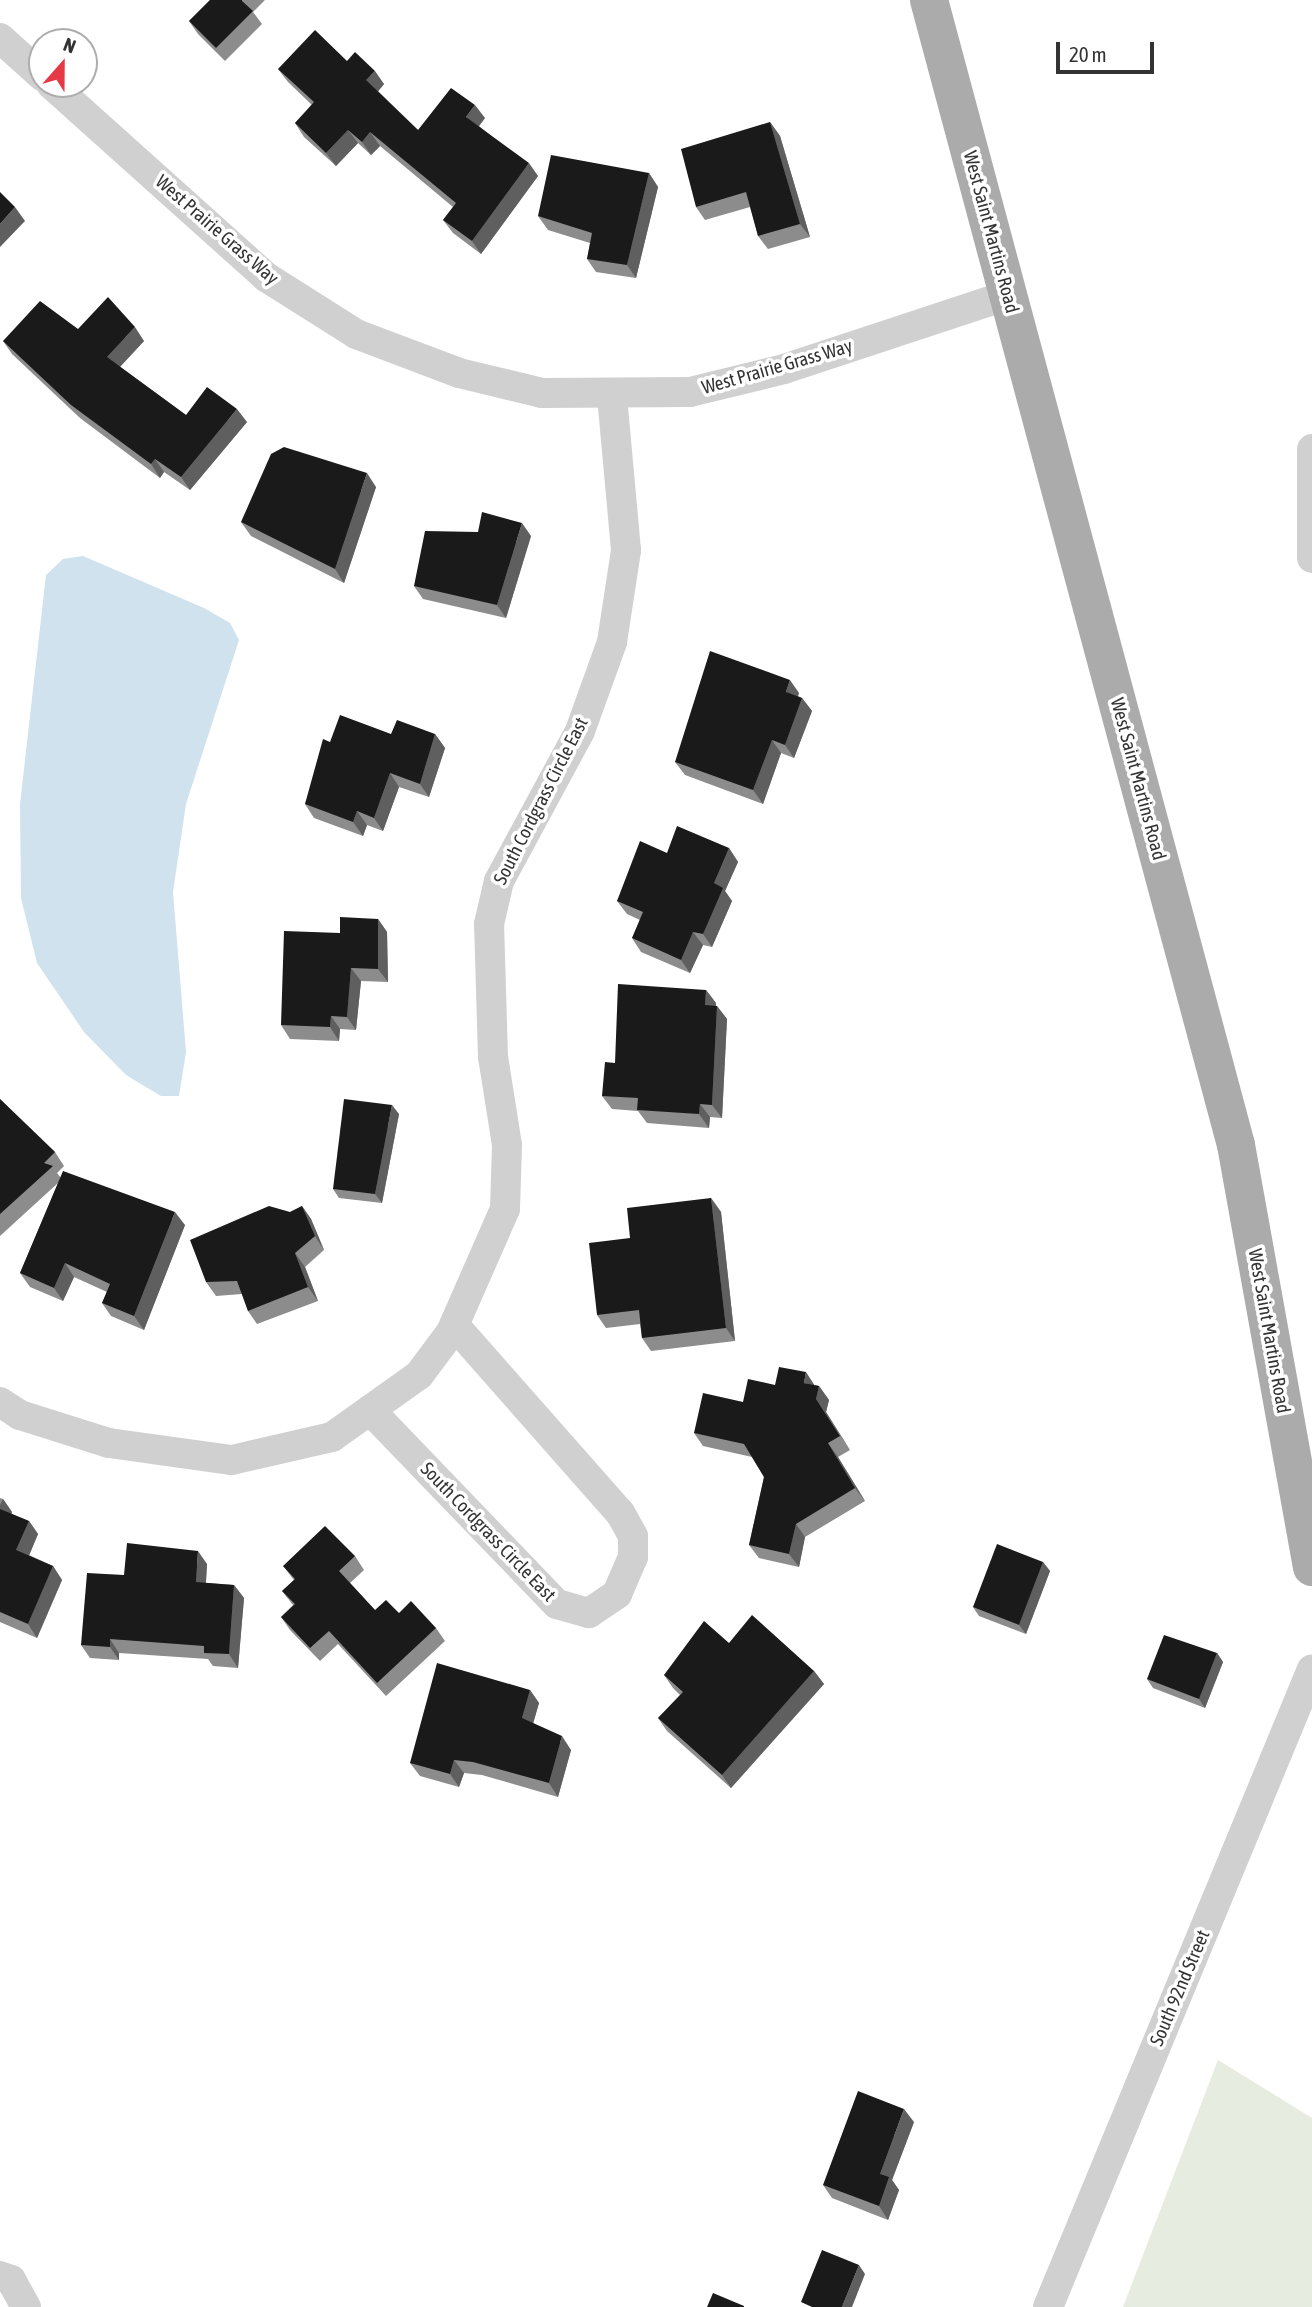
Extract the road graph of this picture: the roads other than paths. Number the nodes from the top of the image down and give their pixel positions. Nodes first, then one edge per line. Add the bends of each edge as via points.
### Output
1 (929, 0) edge
2 (0, 38) edge
3 (28, 63) edge
4 (67, 98) edge
5 (1008, 295) junction
6 (612, 397) junction
7 (1312, 449) edge
8 (1312, 558) edge
9 (455, 1326) junction
10 (0, 1402) edge
11 (370, 1410) junction
12 (1312, 1567) edge
13 (1312, 1669) edge
14 (0, 2276) edge
15 (26, 2307) edge
16 (1048, 2307) edge

1 - 5 main road, West Saint Martins Road
2 - 3 street
4 - 6 street, West Prairie Grass Way via 266,277 356,334 459,373 542,393
5 - 6 street, West Prairie Grass Way via 784,369 690,392
5 - 12 main road, West Saint Martins Road via 1236,1145
6 - 9 street, South Cordgrass Circle East via 625,550 612,642 580,731 499,881 488,924 493,1057 507,1145 505,1209
7 - 8 street
9 - 11 street, South Cordgrass Circle East via 419,1375
9 - 11 street, South Cordgrass Circle East via 620,1513 633,1536 634,1557 617,1594 589,1613 557,1604
10 - 11 street, South Cordgrass Circle East via 20,1415 109,1443 232,1460 332,1437
13 - 16 street, South 92nd Street
14 - 15 street via 11,2280

